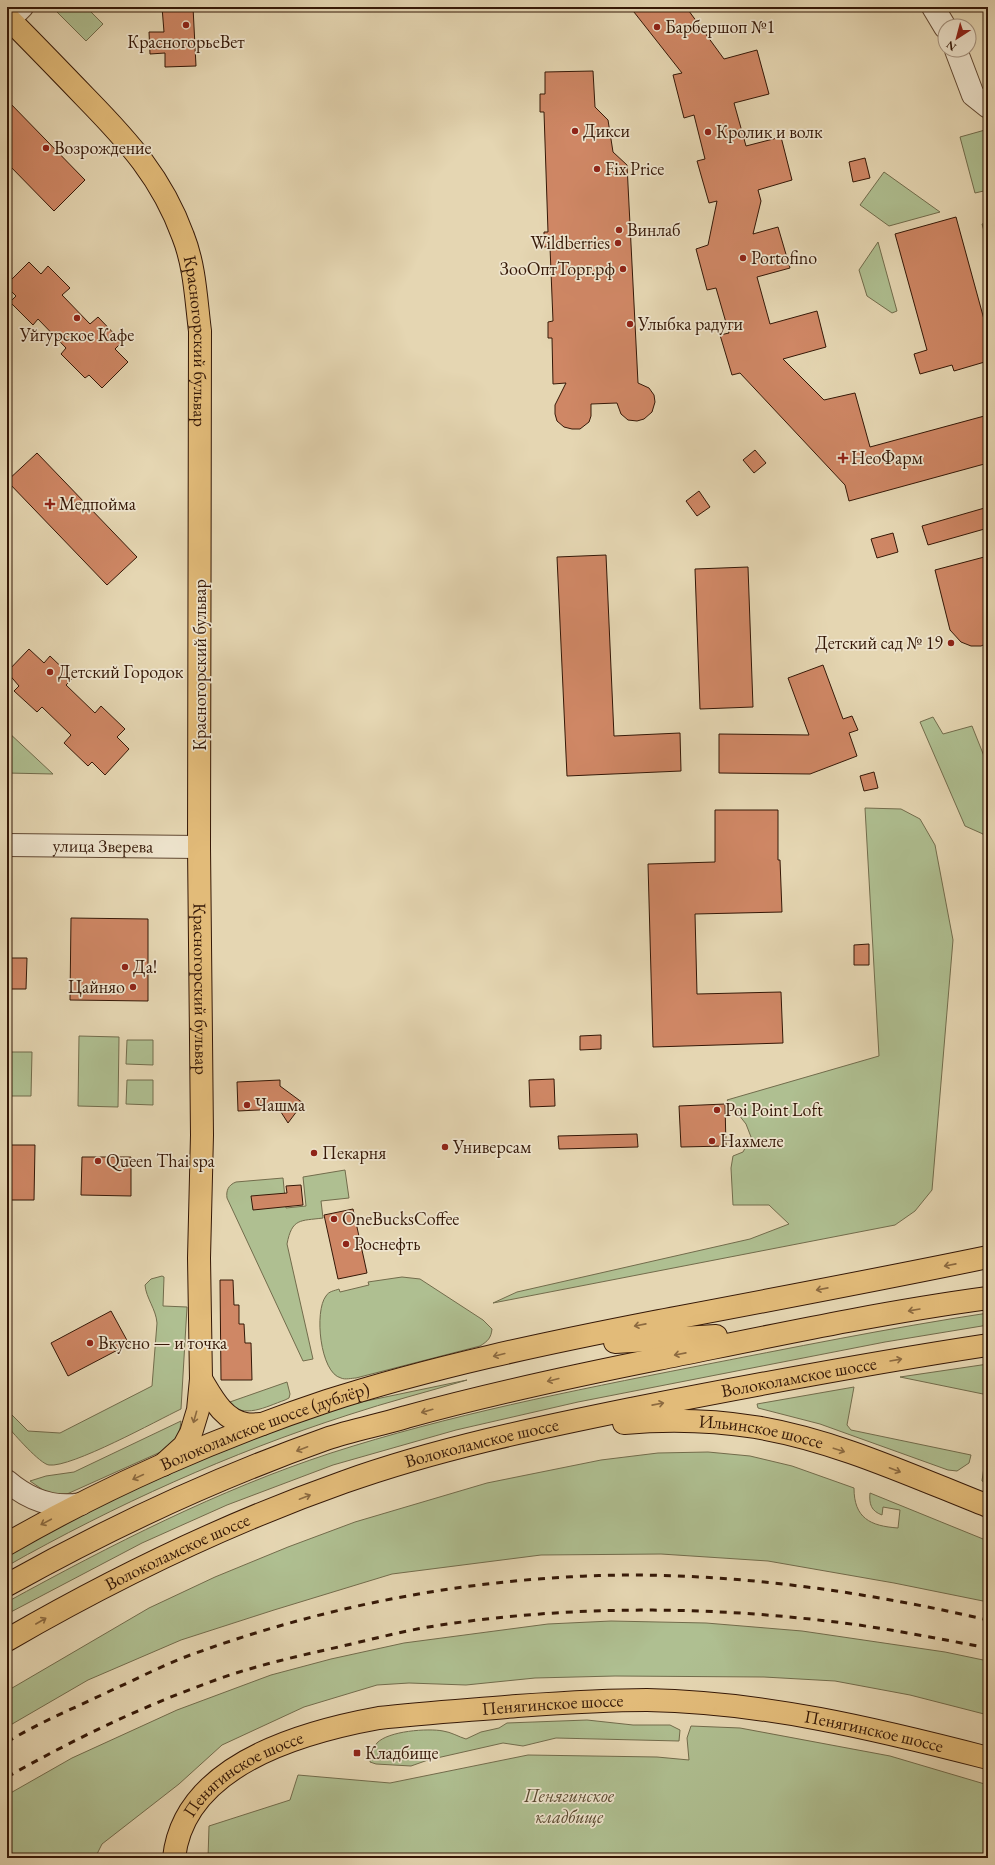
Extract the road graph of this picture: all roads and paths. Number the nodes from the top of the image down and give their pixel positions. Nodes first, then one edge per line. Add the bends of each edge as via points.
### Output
1 (933, 7) edge
2 (13, 15) edge
3 (940, 18) edge
4 (959, 58) edge
5 (988, 107) edge
6 (7, 845) edge
7 (199, 847) junction
8 (988, 1257) edge
9 (988, 1298) edge
10 (801, 1330) junction
11 (988, 1345) edge
12 (537, 1346) junction
13 (201, 1379) junction
14 (263, 1424) junction
15 (523, 1431) junction
16 (163, 1465) junction
17 (7, 1481) edge
18 (81, 1504) junction
19 (988, 1506) edge
20 (7, 1544) edge
21 (7, 1585) edge
22 (7, 1640) edge
23 (988, 1758) edge
24 (174, 1858) edge

1 - 3 street
2 - 7 main road, Красногорский бульвар via 126,139 148,167 167,198 184,237 191,266 200,332
4 - 5 street via 973,95
6 - 7 street, улица Зверева
7 - 13 main road, Красногорский бульвар
8 -> 12 main road
9 -> 10 main road
10 - 12 main road
10 -> 21 main road via 572,1376 446,1406 328,1439 220,1481 129,1521
15 -> 11 main road, Волоколамское шоссе via 711,1393
12 -> 14 main road, Волоколамское шоссе (дублёр) via 343,1396
13 - 14 main road, Красногорский бульвар via 216,1405 231,1418 246,1424
13 -> 16 main road, Красногорский бульвар via 198,1410 191,1433 184,1446
14 - 16 main road, Волоколамское шоссе (дублёр)
15 -> 19 main road, Ильинское шоссе via 653,1421 706,1421 755,1427 805,1438 859,1456
22 -> 15 main road, Волоколамское шоссе via 134,1570 210,1534 346,1481 434,1454
16 -> 18 main road, Волоколамское шоссе (дублёр)
17 - 18 street via 44,1503 60,1506
18 -> 20 main road, Волоколамское шоссе (дублёр)
23 - 24 main road, Пенягинское шоссе via 825,1718 719,1704 647,1700 572,1702 379,1718 342,1726 281,1745 262,1753 226,1775 206,1792 186,1818 178,1837

